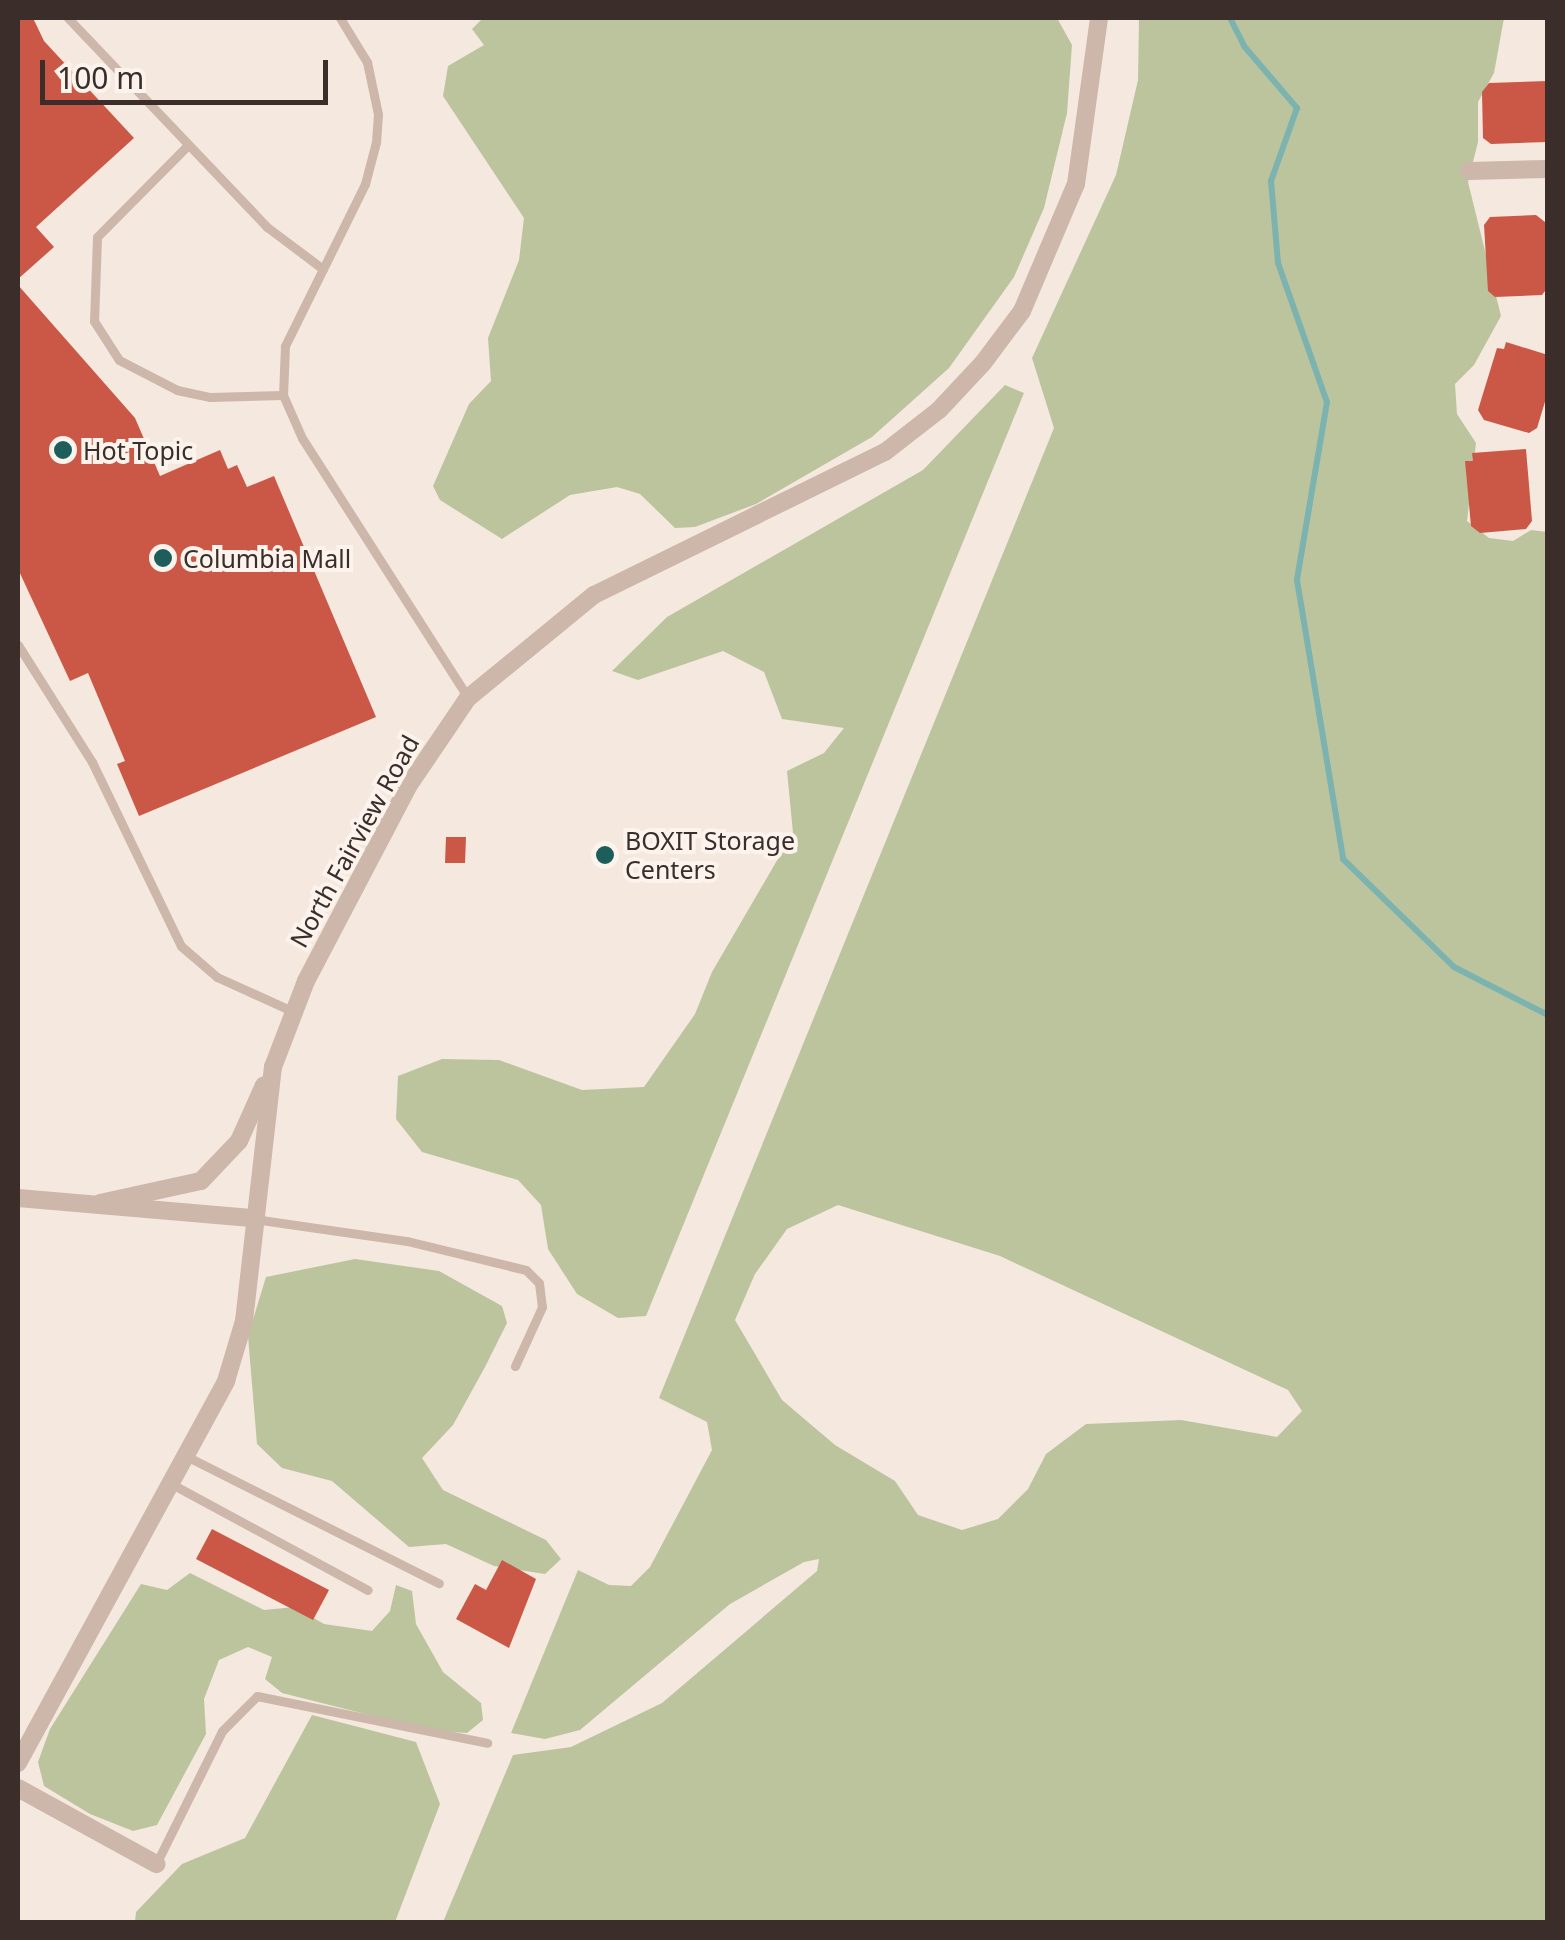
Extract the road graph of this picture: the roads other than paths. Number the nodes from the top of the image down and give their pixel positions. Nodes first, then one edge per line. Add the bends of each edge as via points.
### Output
1 (68, 18) edge
2 (340, 18) edge
3 (1099, 18) edge
4 (188, 145) junction
5 (1547, 170) edge
6 (1469, 171) dead end
7 (323, 269) junction
8 (282, 395) junction
9 (18, 644) edge
10 (468, 698) junction
11 (292, 1011) junction
12 (273, 1067) junction
13 (18, 1198) edge
14 (100, 1203) junction
15 (251, 1218) junction
16 (514, 1366) dead end
17 (184, 1455) junction
18 (168, 1482) junction
19 (439, 1582) dead end
20 (368, 1590) dead end
21 (487, 1743) dead end
22 (18, 1763) edge
23 (18, 1788) edge
24 (156, 1864) joint

1 - 4 lane
2 - 7 lane via 367,62 378,114 365,184
3 - 10 street, North Fairview Road via 1076,184 1022,311 972,375 885,452 594,595
4 - 7 lane via 267,228
4 - 8 lane via 96,237 94,321 111,351 147,378 210,397
5 - 6 street
7 - 8 lane via 286,346
8 - 10 lane via 302,438
9 - 11 lane via 92,762 181,946 217,977
10 - 11 street, North Fairview Road via 410,785
11 - 12 street, North Fairview Road
12 - 14 street via 239,1141 200,1181
12 - 15 street, North Fairview Road
13 - 14 street
14 - 15 street
15 - 16 lane via 406,1240 526,1270 539,1282 542,1307
15 - 17 street, North Fairview Road via 244,1321 226,1380
17 - 18 street, North Fairview Road
17 - 19 lane
18 - 20 lane
18 - 22 street, North Fairview Road
21 - 24 lane via 257,1696 222,1731
23 - 24 street

